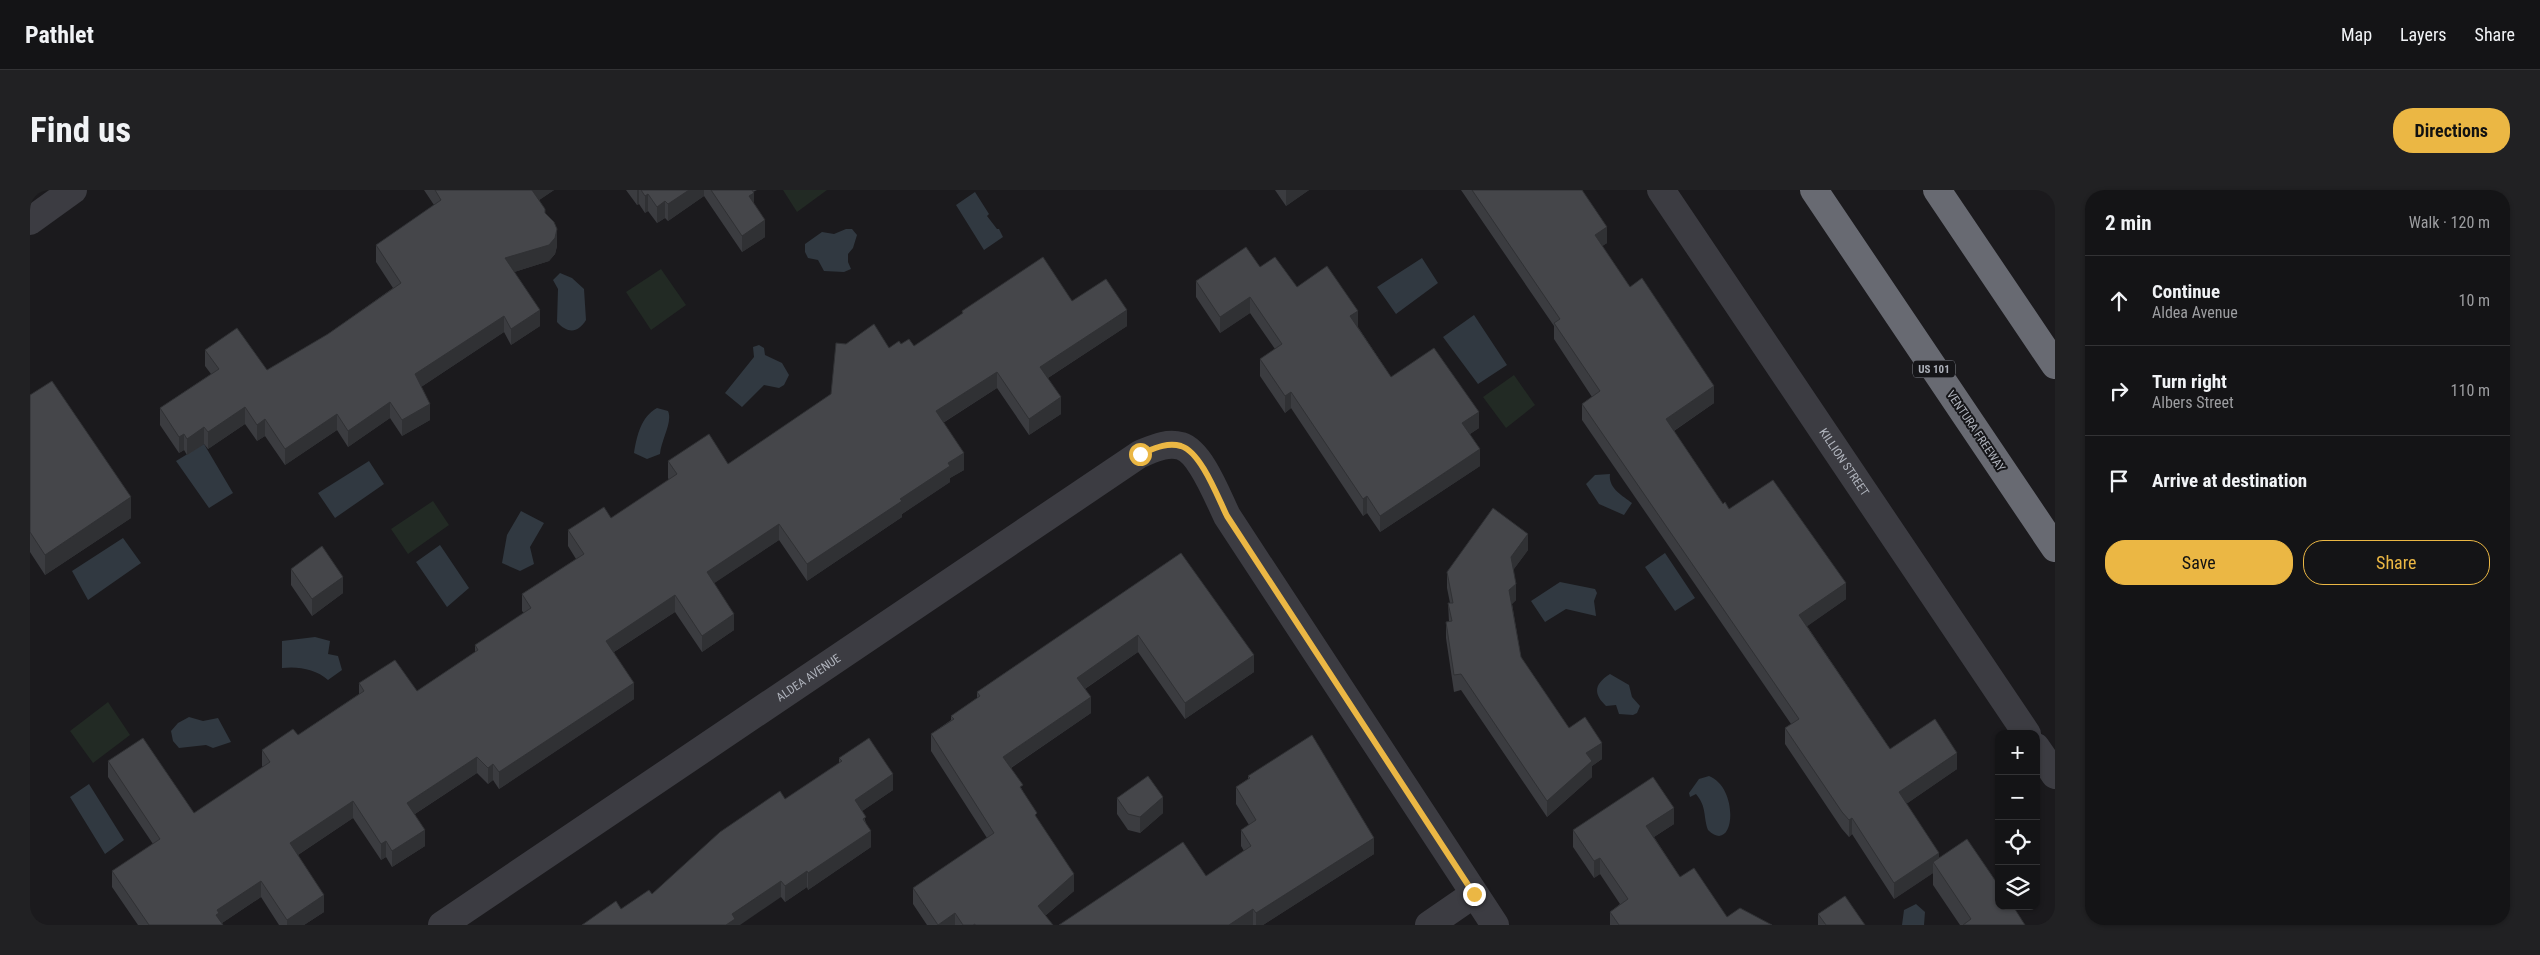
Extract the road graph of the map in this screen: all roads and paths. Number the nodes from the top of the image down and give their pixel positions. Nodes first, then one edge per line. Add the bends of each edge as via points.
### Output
1 (73, 190) edge
2 (1661, 190) edge
3 (1814, 190) edge
4 (1936, 190) edge
5 (30, 220) edge
6 (2055, 365) edge
7 (2055, 548) edge
8 (2024, 730) edge
9 (2040, 753) edge
10 (2055, 775) edge
11 (1474, 894) junction
12 (442, 925) edge
13 (1429, 925) edge
14 (1495, 925) edge

1 - 5 street
2 - 8 street, KILLION STREET
3 - 7 highway, VENTURA FREEWAY / US 101
4 - 6 highway
9 - 10 street
11 - 12 street, ALDEA AVENUE via 1227,516 1196,458 1182,446 1160,445 1140,454
11 - 13 street
11 - 14 street

